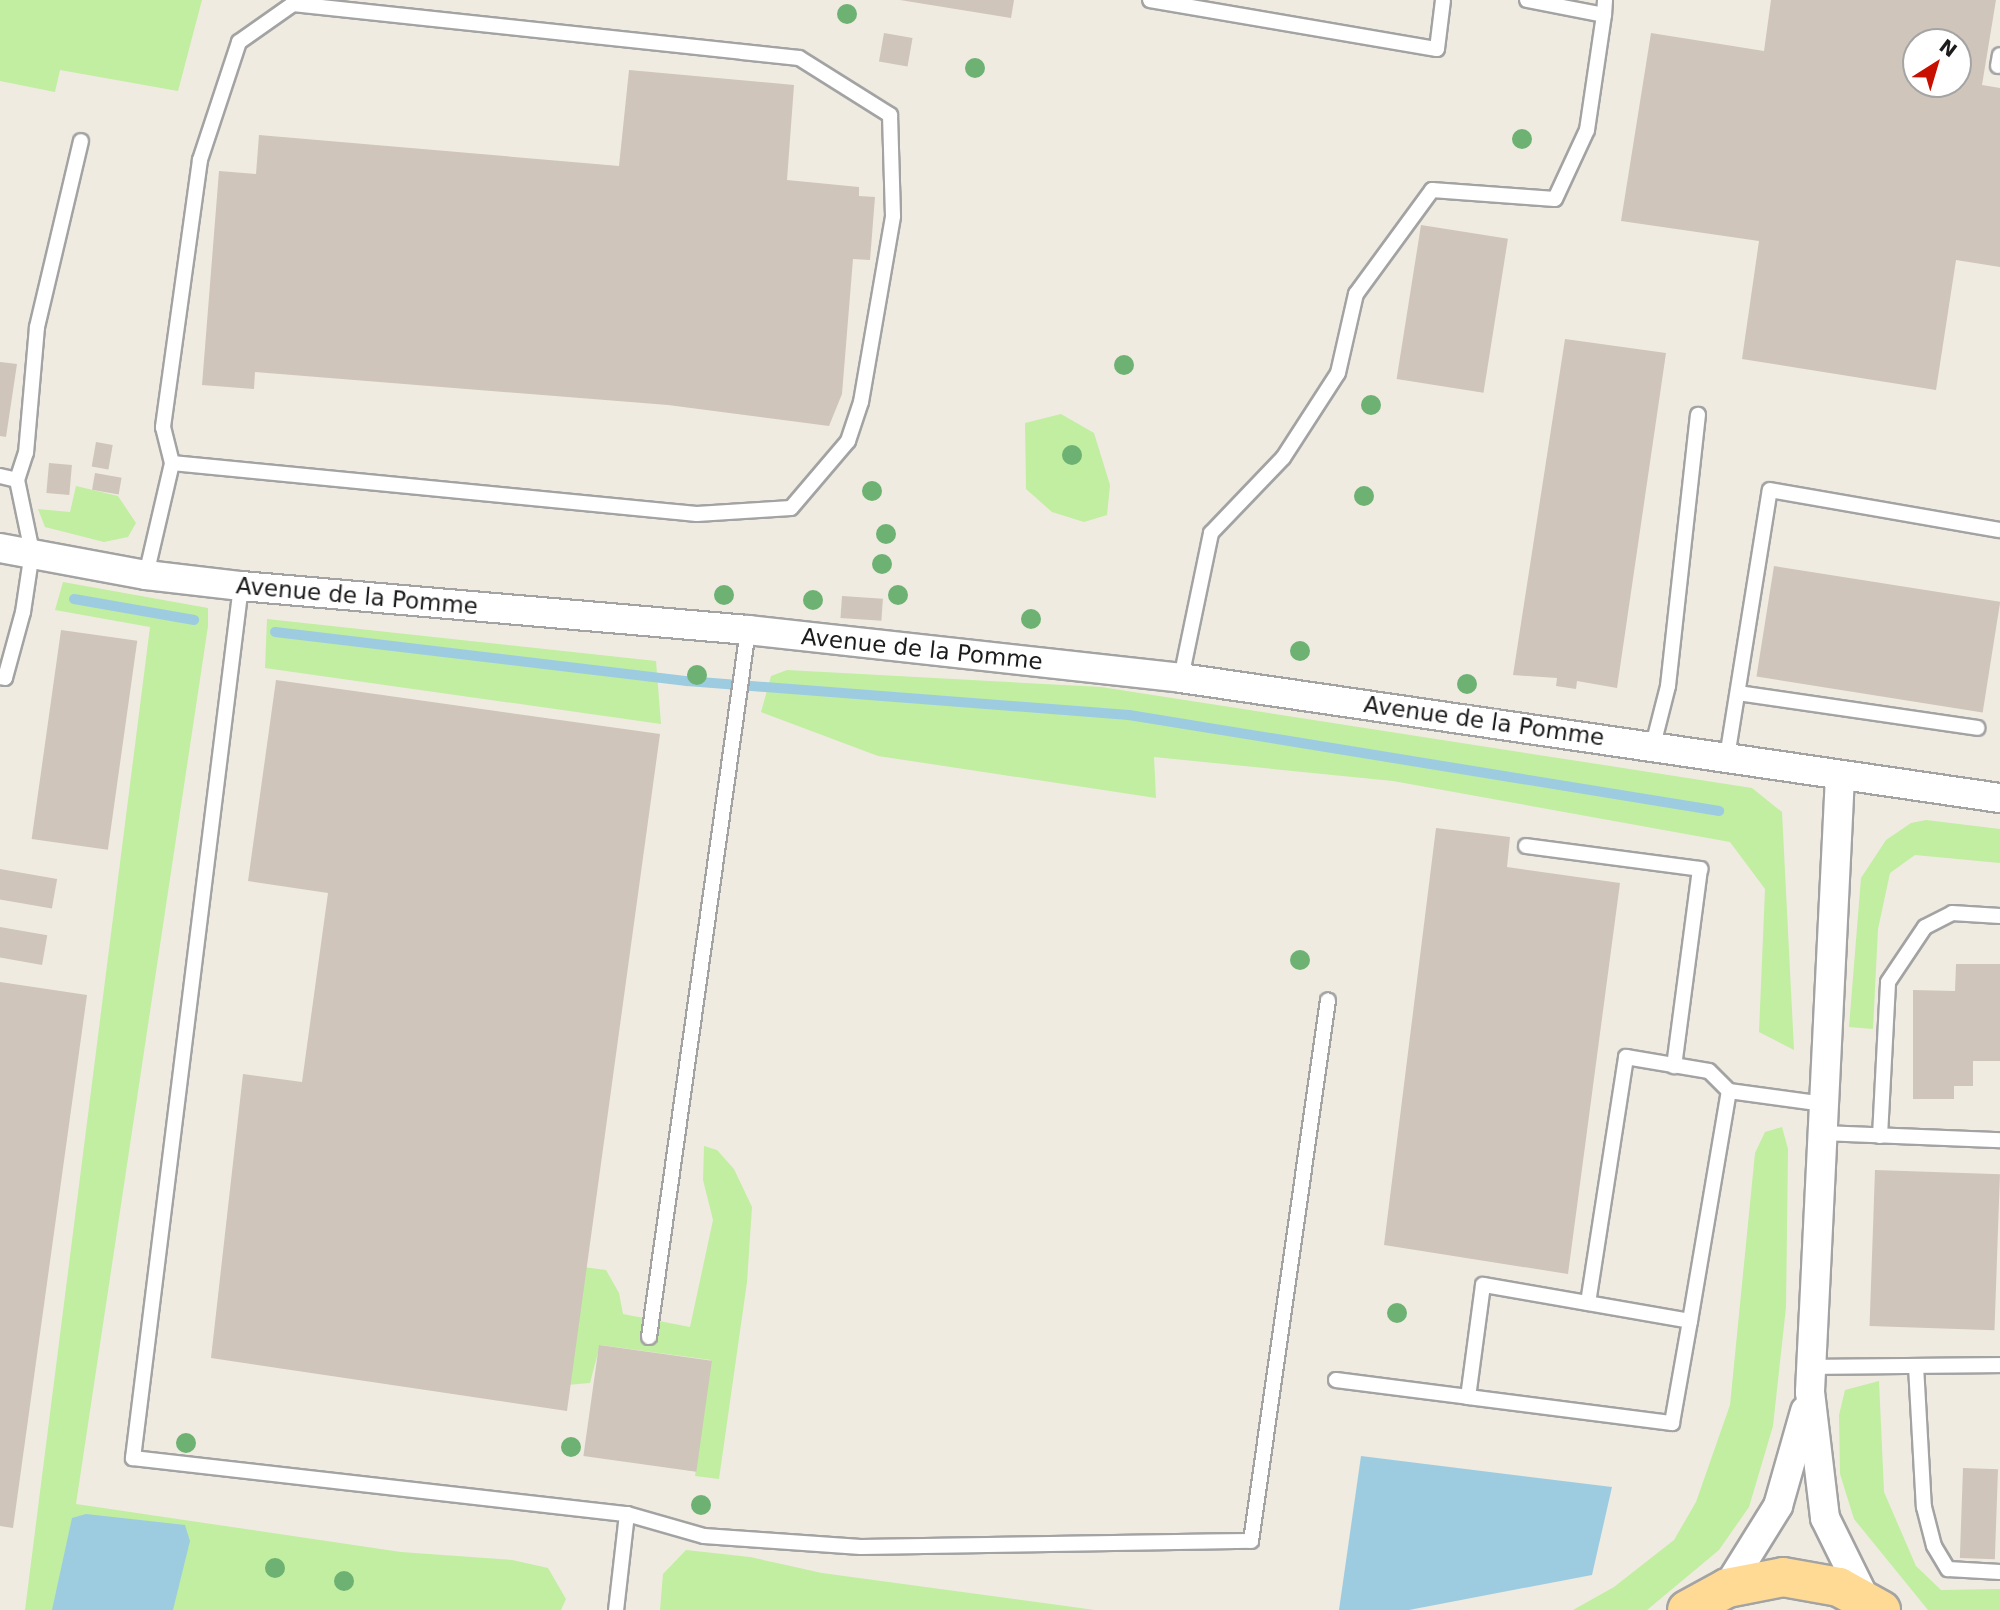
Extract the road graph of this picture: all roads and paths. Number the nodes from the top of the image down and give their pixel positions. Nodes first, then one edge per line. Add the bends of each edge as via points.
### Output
1 (1150, 0) edge
2 (1443, 0) edge
3 (1527, 0) edge
4 (1605, 0) edge
5 (1604, 15) junction
6 (81, 141) dead end
7 (1698, 415) dead end
8 (172, 463) junction
9 (0, 476) edge
10 (17, 480) junction
11 (2000, 530) edge
12 (0, 548) edge
13 (32, 552) junction
14 (146, 575) junction
15 (241, 586) junction
16 (748, 630) junction
17 (1181, 678) junction
18 (2, 682) edge
19 (1738, 693) junction
20 (1977, 728) dead end
21 (1653, 745) junction
22 (1727, 757) junction
23 (1840, 776) junction
24 (2000, 799) edge
25 (1526, 846) dead end
26 (2000, 916) edge
27 (1328, 999) dead end
28 (1674, 1066) junction
29 (1728, 1091) junction
30 (1824, 1104) junction
31 (1823, 1133) junction
32 (1880, 1136) junction
33 (2000, 1140) edge
34 (1588, 1303) junction
35 (1690, 1321) junction
36 (649, 1337) dead end
37 (2000, 1365) edge
38 (1916, 1366) junction
39 (1810, 1379) junction
40 (1336, 1380) dead end
41 (1468, 1397) junction
42 (627, 1514) junction
43 (2000, 1572) edge
44 (1727, 1588) junction
45 (1873, 1605) edge
46 (617, 1610) edge
47 (1687, 1610) edge

1 - 2 lane via 1437,49
3 - 5 lane
4 - 5 lane
5 - 17 lane via 1587,130 1555,199 1432,190 1356,295 1338,373 1283,458 1211,533
6 - 10 lane via 37,327 26,453
7 - 21 lane via 1668,686
8 - 8 lane via 697,514 791,508 848,441 861,402 893,216 890,115 799,58 293,4 239,42 200,160 163,427
8 - 14 lane
9 - 10 lane
10 - 13 lane
11 - 19 lane via 1770,490
12 - 13 street, Avenue de la Pomme
13 - 14 street, Avenue de la Pomme
13 - 18 lane
14 - 15 street, Avenue de la Pomme
15 - 16 street, Avenue de la Pomme
15 - 42 lane via 133,1458
16 - 17 street, Avenue de la Pomme
16 - 36 lane
17 - 21 street, Avenue de la Pomme
19 - 20 lane
19 - 22 lane
21 - 22 street, Avenue de la Pomme
22 - 23 street, Avenue de la Pomme
23 - 24 street, Avenue de la Pomme
23 - 30 street
25 - 28 lane via 1700,869
26 - 32 lane via 1952,913 1925,927 1888,982
27 - 42 lane via 1251,1541 861,1547 704,1536
28 - 29 lane via 1709,1071
28 - 34 lane via 1626,1057
29 - 30 lane
29 - 35 lane
30 - 31 street
31 - 32 lane
31 - 39 street
32 - 33 lane
34 - 35 lane
34 - 41 lane via 1483,1286
35 - 41 lane via 1672,1423
37 - 38 lane
38 - 39 lane
38 - 43 lane via 1924,1507 1934,1546 1948,1569
39 - 44 street via 1778,1506
39 - 45 street via 1825,1518
40 - 41 lane
42 - 46 lane
44 - 45 main road via 1755,1580 1802,1579
44 - 47 main road

